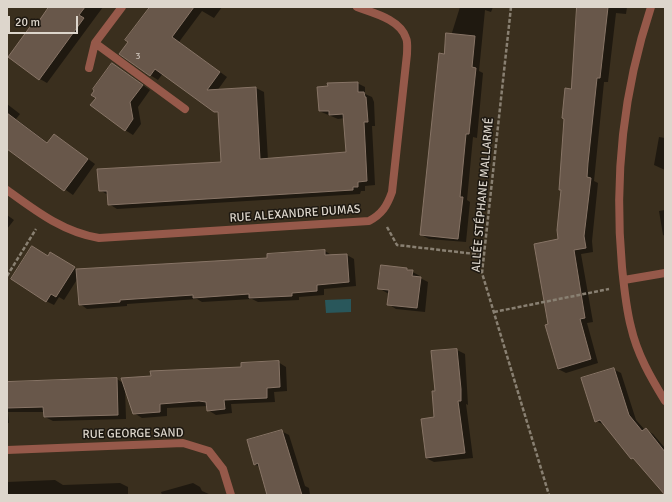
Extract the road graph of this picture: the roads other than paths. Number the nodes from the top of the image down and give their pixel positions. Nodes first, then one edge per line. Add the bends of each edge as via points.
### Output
1 (122, 7) edge
2 (356, 7) edge
3 (651, 7) edge
4 (95, 43) junction
5 (88, 68) dead end
6 (185, 109) dead end
7 (7, 190) edge
8 (665, 273) edge
9 (624, 280) junction
10 (665, 401) edge
11 (7, 450) edge
12 (231, 495) edge

1 - 4 street
2 - 7 street, RUE ALEXANDRE DUMAS via 398,25 406,38 407,54 392,192 388,204 380,215 369,221 99,238 63,228
3 - 9 street via 633,72 618,178 618,225
4 - 5 street
4 - 6 street
8 - 9 street
9 - 10 street via 631,328 646,369
11 - 12 street, RUE GEORGE SAND via 183,443 209,451 223,469

